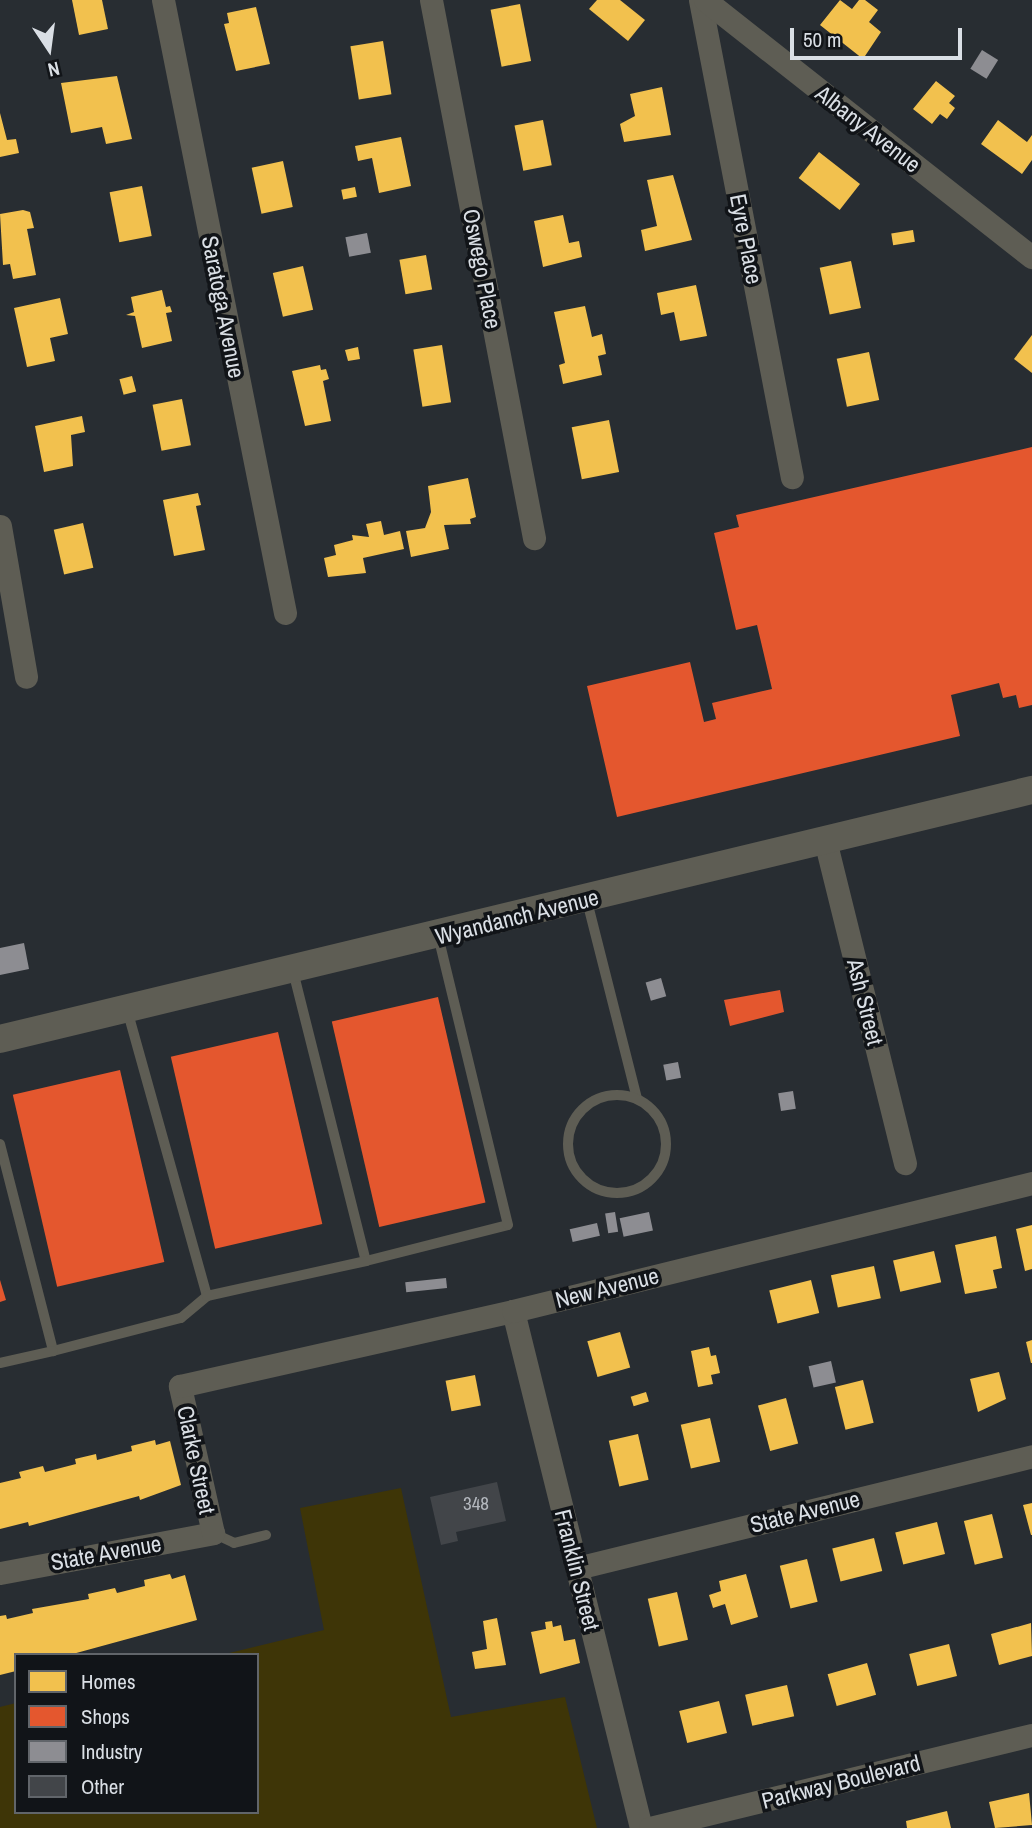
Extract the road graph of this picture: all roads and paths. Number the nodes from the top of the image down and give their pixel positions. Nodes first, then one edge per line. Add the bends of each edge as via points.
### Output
1 (163, 0) edge
2 (431, 0) edge
3 (700, 0) edge
4 (705, 0) edge
5 (1032, 257) edge
6 (792, 477) dead end
7 (0, 526) edge
8 (534, 538) dead end
9 (285, 613) dead end
10 (26, 677) dead end
11 (1032, 790) edge
12 (825, 840) junction
13 (587, 901) junction
14 (438, 936) junction
15 (293, 971) junction
16 (127, 1010) junction
17 (0, 1039) edge
18 (637, 1099) junction
19 (0, 1144) edge
20 (905, 1163) dead end
21 (1032, 1182) edge
22 (366, 1261) junction
23 (207, 1297) junction
24 (513, 1311) junction
25 (53, 1350) junction
26 (0, 1363) edge
27 (180, 1386) joint
28 (1032, 1456) edge
29 (212, 1533) junction
30 (266, 1535) dead end
31 (577, 1568) junction
32 (0, 1573) edge
33 (1032, 1735) edge
34 (641, 1828) edge
35 (650, 1828) edge

1 - 9 street, Saratoga Avenue
2 - 8 street, Oswego Place
3 - 6 street, Eyre Place
4 - 5 street, Albany Avenue
7 - 10 street
11 - 12 street, Wyandanch Avenue
12 - 13 street, Wyandanch Avenue
12 - 20 street, Ash Street
13 - 14 street, Wyandanch Avenue
13 - 18 lane
14 - 15 street, Wyandanch Avenue
14 - 22 lane via 508,1225
15 - 16 street, Wyandanch Avenue
15 - 22 lane
16 - 17 street, Wyandanch Avenue
16 - 23 lane
18 - 18 lane via 614,1095 592,1101 571,1126 570,1160 591,1186 624,1193 641,1187 663,1164 667,1149 663,1126 650,1107
19 - 25 lane
21 - 24 street, New Avenue
22 - 23 lane
23 - 25 lane via 181,1318
24 - 27 street, New Avenue
24 - 31 street, Franklin Street
25 - 26 lane
27 - 29 street, Clarke Street
28 - 31 street, State Avenue
29 - 30 lane via 234,1543
29 - 32 street, State Avenue
31 - 34 street, Franklin Street
33 - 35 street, Parkway Boulevard

